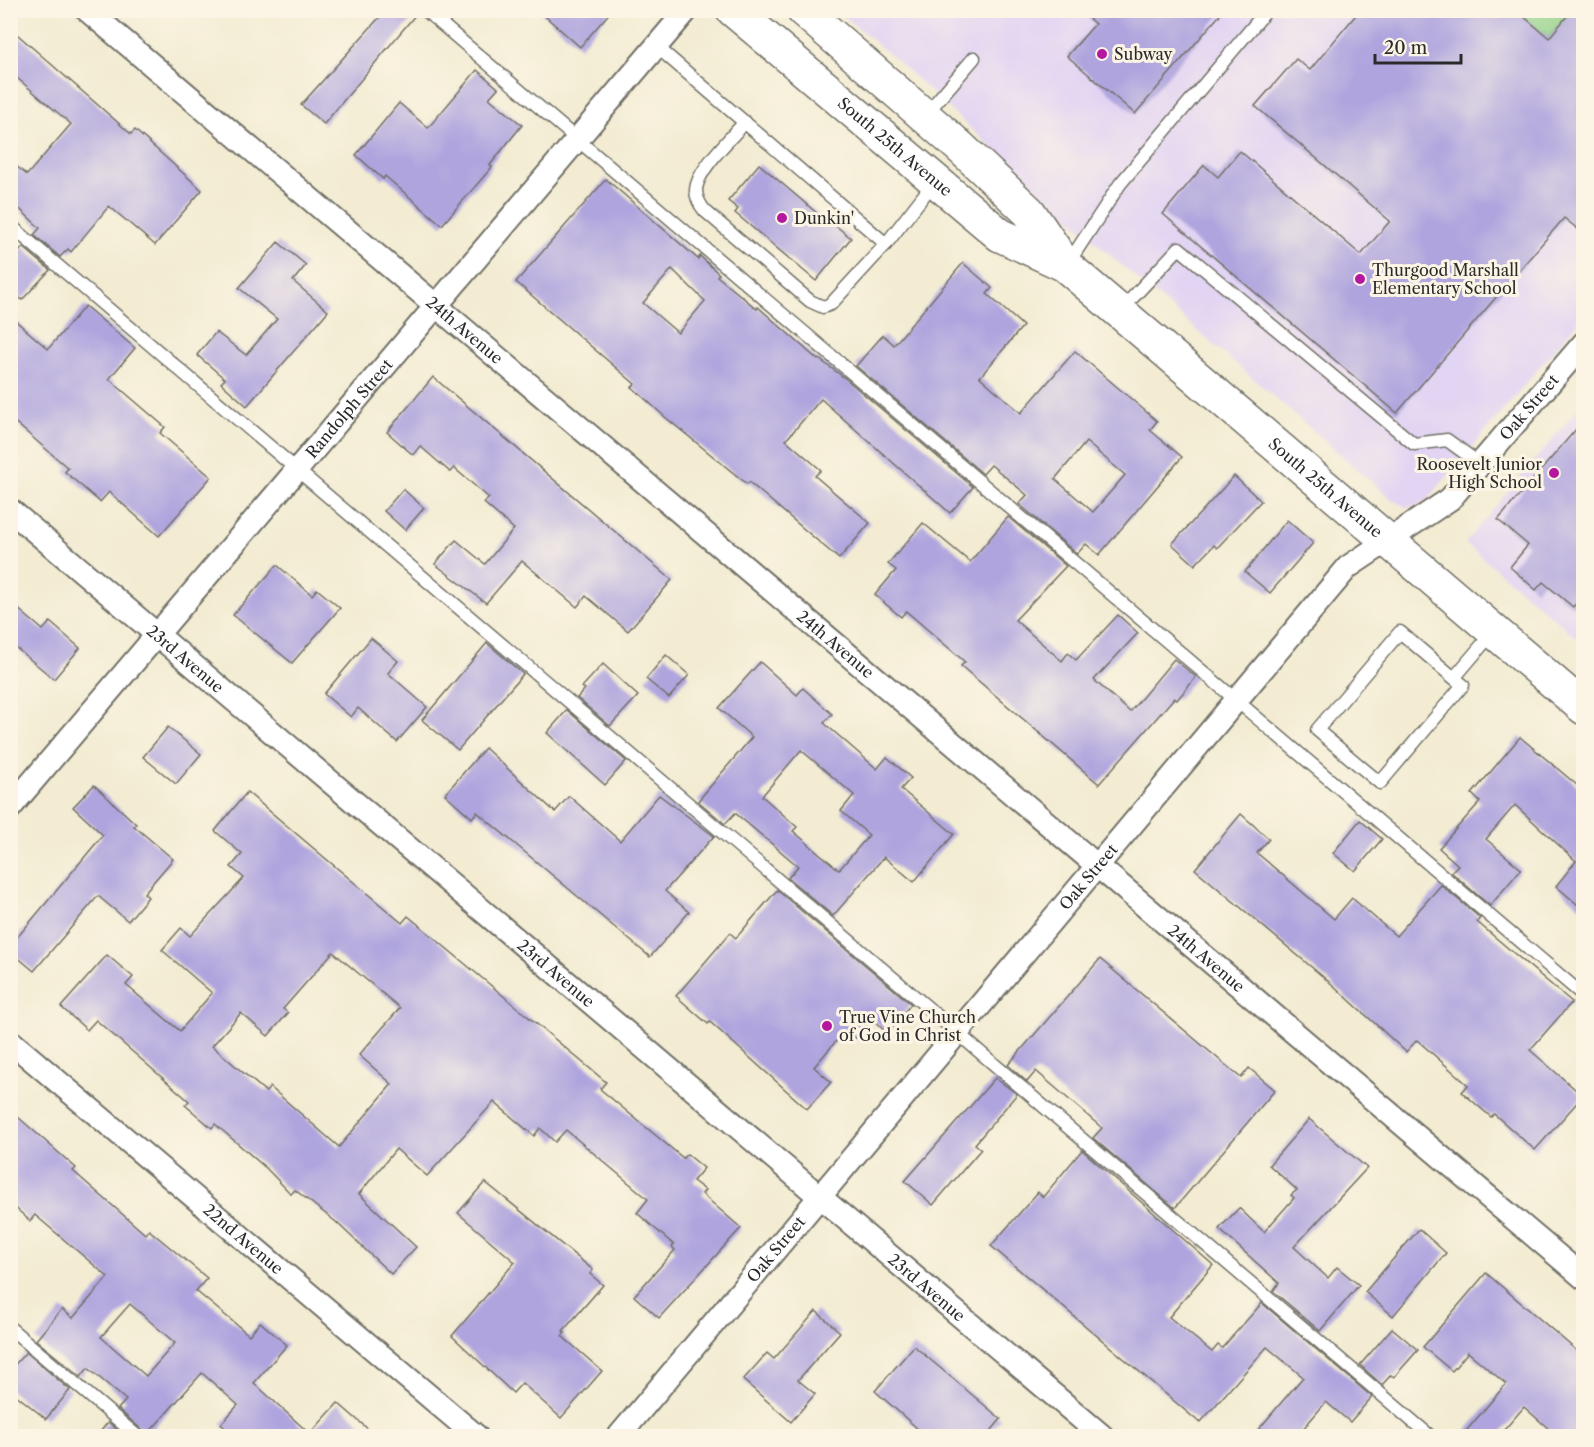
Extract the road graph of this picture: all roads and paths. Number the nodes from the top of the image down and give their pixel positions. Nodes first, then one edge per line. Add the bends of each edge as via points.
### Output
1 (87, 10) edge
2 (425, 10) edge
3 (687, 10) edge
4 (733, 10) edge
5 (803, 10) edge
6 (1267, 10) edge
7 (656, 46) junction
8 (974, 58) dead end
9 (924, 116) junction
10 (745, 122) junction
11 (577, 140) junction
12 (935, 180) junction
13 (10, 225) edge
14 (886, 244) junction
15 (1066, 266) junction
16 (437, 304) junction
17 (1120, 312) junction
18 (1584, 343) edge
19 (1480, 464) junction
20 (298, 468) junction
21 (10, 510) edge
22 (1388, 541) junction
23 (1493, 631) junction
24 (156, 635) junction
25 (1454, 678) junction
26 (1238, 700) junction
27 (1584, 708) edge
28 (10, 808) edge
29 (1098, 866) junction
30 (1584, 996) edge
31 (958, 1033) junction
32 (10, 1041) edge
33 (820, 1197) junction
34 (1584, 1278) edge
35 (10, 1328) edge
36 (137, 1437) edge
37 (476, 1437) edge
38 (619, 1437) edge
39 (1102, 1437) edge
40 (1430, 1437) edge

1 - 16 street, 24th Avenue
2 - 11 lane
3 - 7 street, Randolph Street
4 - 12 main road, South 25th Avenue
5 - 9 main road, South 25th Avenue
6 - 15 lane via 1120,184
7 - 10 lane
7 - 11 street, Randolph Street
8 - 9 lane
9 - 15 main road, South 25th Avenue via 1029,212
10 - 14 lane
10 - 14 lane via 701,177 696,189 698,201 810,302 823,307 831,304
11 - 16 street, Randolph Street
11 - 26 lane
12 - 14 lane
12 - 15 main road, South 25th Avenue via 1000,235
13 - 20 lane
15 - 17 main road, South 25th Avenue
16 - 20 street, Randolph Street
16 - 29 street, 24th Avenue
17 - 19 lane via 1179,248 1414,444 1447,440
17 - 22 main road, South 25th Avenue
18 - 19 street, Oak Street
19 - 22 street, Oak Street via 1450,499
20 - 24 street, Randolph Street
20 - 31 lane
21 - 24 street, 23rd Avenue
22 - 23 main road, South 25th Avenue
22 - 26 street, Oak Street via 1348,567
23 - 25 lane
23 - 27 main road, South 25th Avenue
24 - 28 street, Randolph Street
24 - 33 street, 23rd Avenue
25 - 25 lane via 1400,632 1317,730 1380,783 1463,685
26 - 29 street, Oak Street
26 - 30 lane
29 - 31 street, Oak Street
29 - 34 street, 24th Avenue
31 - 33 street, Oak Street
31 - 40 lane
32 - 37 street, 22nd Avenue
33 - 38 street, Oak Street
33 - 39 street, 23rd Avenue
35 - 36 lane

